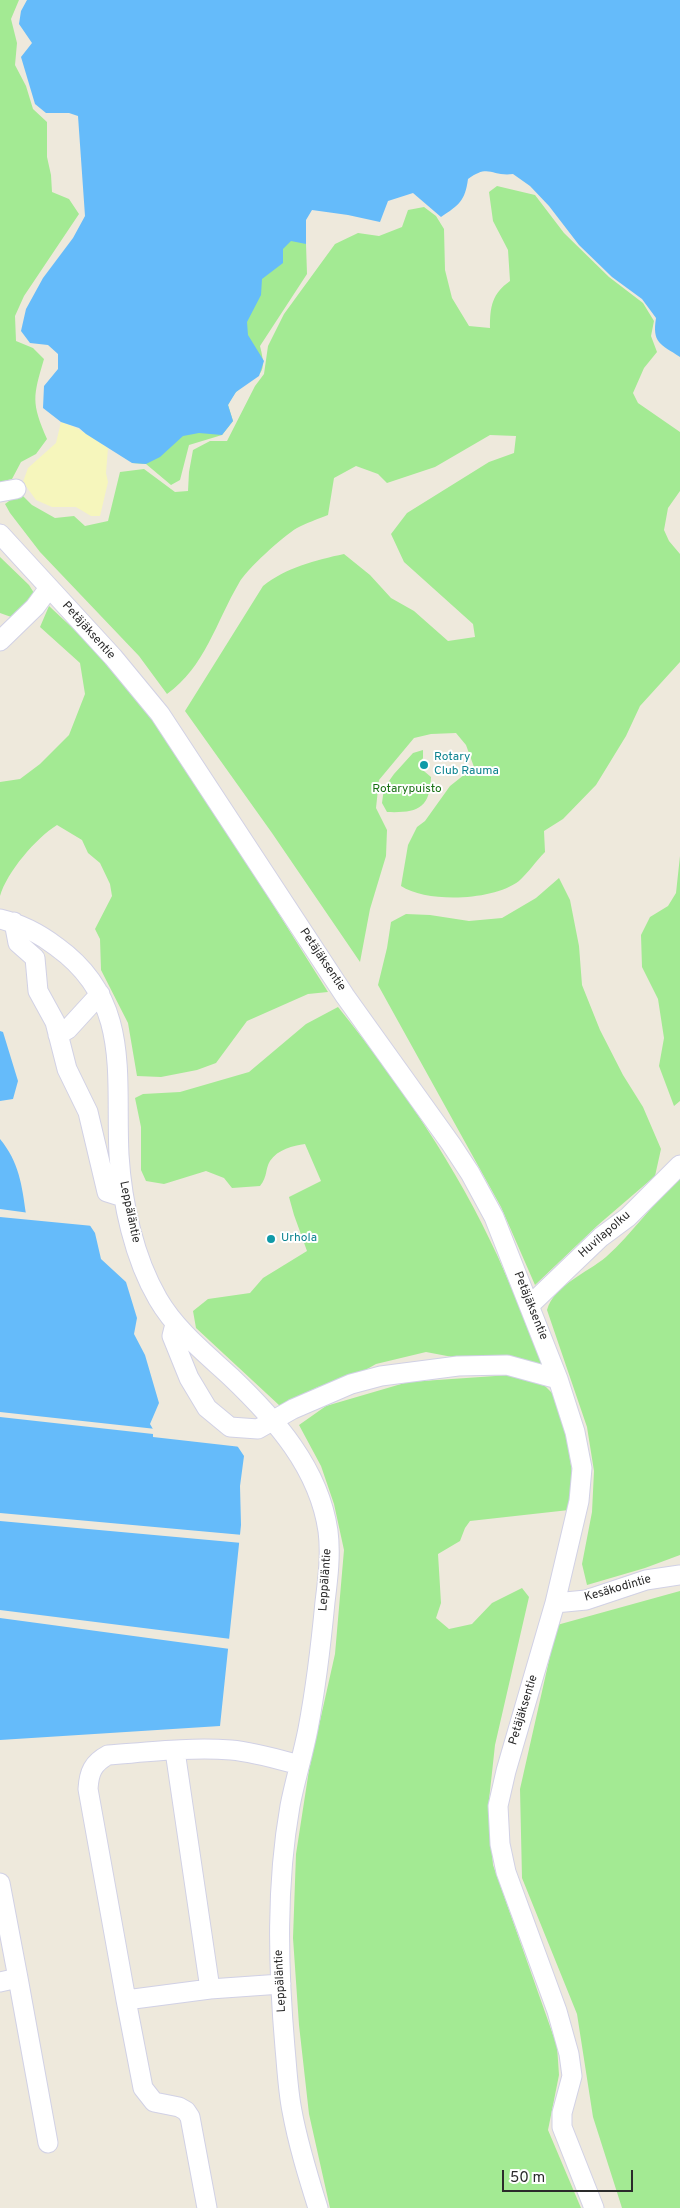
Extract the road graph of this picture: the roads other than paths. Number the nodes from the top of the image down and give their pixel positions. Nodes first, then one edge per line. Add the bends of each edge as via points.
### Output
1 (0, 534) edge
2 (49, 588) junction
3 (0, 641) edge
4 (7, 921) edge
5 (100, 994) junction
6 (58, 1035) junction
7 (680, 1165) edge
8 (123, 1197) junction
9 (530, 1305) junction
10 (176, 1324) junction
11 (558, 1379) junction
12 (274, 1422) junction
13 (680, 1575) edge
14 (555, 1603) junction
15 (175, 1751) junction
16 (299, 1765) junction
17 (0, 1883) edge
18 (9, 1980) edge
19 (281, 1984) junction
20 (210, 1989) junction
21 (126, 2000) junction
22 (48, 2143) dead end
23 (207, 2208) edge
24 (318, 2208) edge
25 (594, 2208) edge

1 - 2 street, Petäjäksentie
2 - 3 street via 35,607
2 - 9 street, Petäjäksentie via 160,714 340,988 451,1144 494,1217
4 - 5 street, Leppäläntie via 47,939 78,962
4 - 6 street via 18,943 35,958 38,991 55,1022
5 - 6 street via 68,1029
5 - 8 street, Leppäläntie via 116,1046
6 - 8 street via 67,1069 88,1112 107,1192
7 - 9 street, Huvilapolku via 628,1217 601,1237
8 - 10 street, Leppäläntie via 145,1270 157,1298
9 - 11 street, Petäjäksentie
10 - 12 street, Leppäläntie
10 - 12 street via 172,1336 189,1378 207,1408 230,1427 258,1429
11 - 12 street via 506,1365 458,1366 381,1376 351,1384
11 - 14 street, Petäjäksentie via 575,1432 582,1468 576,1516
12 - 16 street, Leppäläntie via 314,1480 328,1530 330,1558 324,1621 308,1728
13 - 14 street, Kesäkodintie via 646,1580 586,1600
14 - 25 street, Petäjäksentie via 498,1806 500,1844 506,1872 554,2003 569,2054 572,2076 562,2113 562,2127
15 - 16 street via 233,1750
15 - 20 street
15 - 21 street via 108,1755 92,1767 88,1777
16 - 19 street, Leppäläntie via 290,1806 281,1881
17 - 18 street
18 - 22 street
19 - 20 street
19 - 24 street, Leppäläntie via 291,2108
20 - 21 street
21 - 23 street via 143,2088 154,2102 180,2107 190,2117

